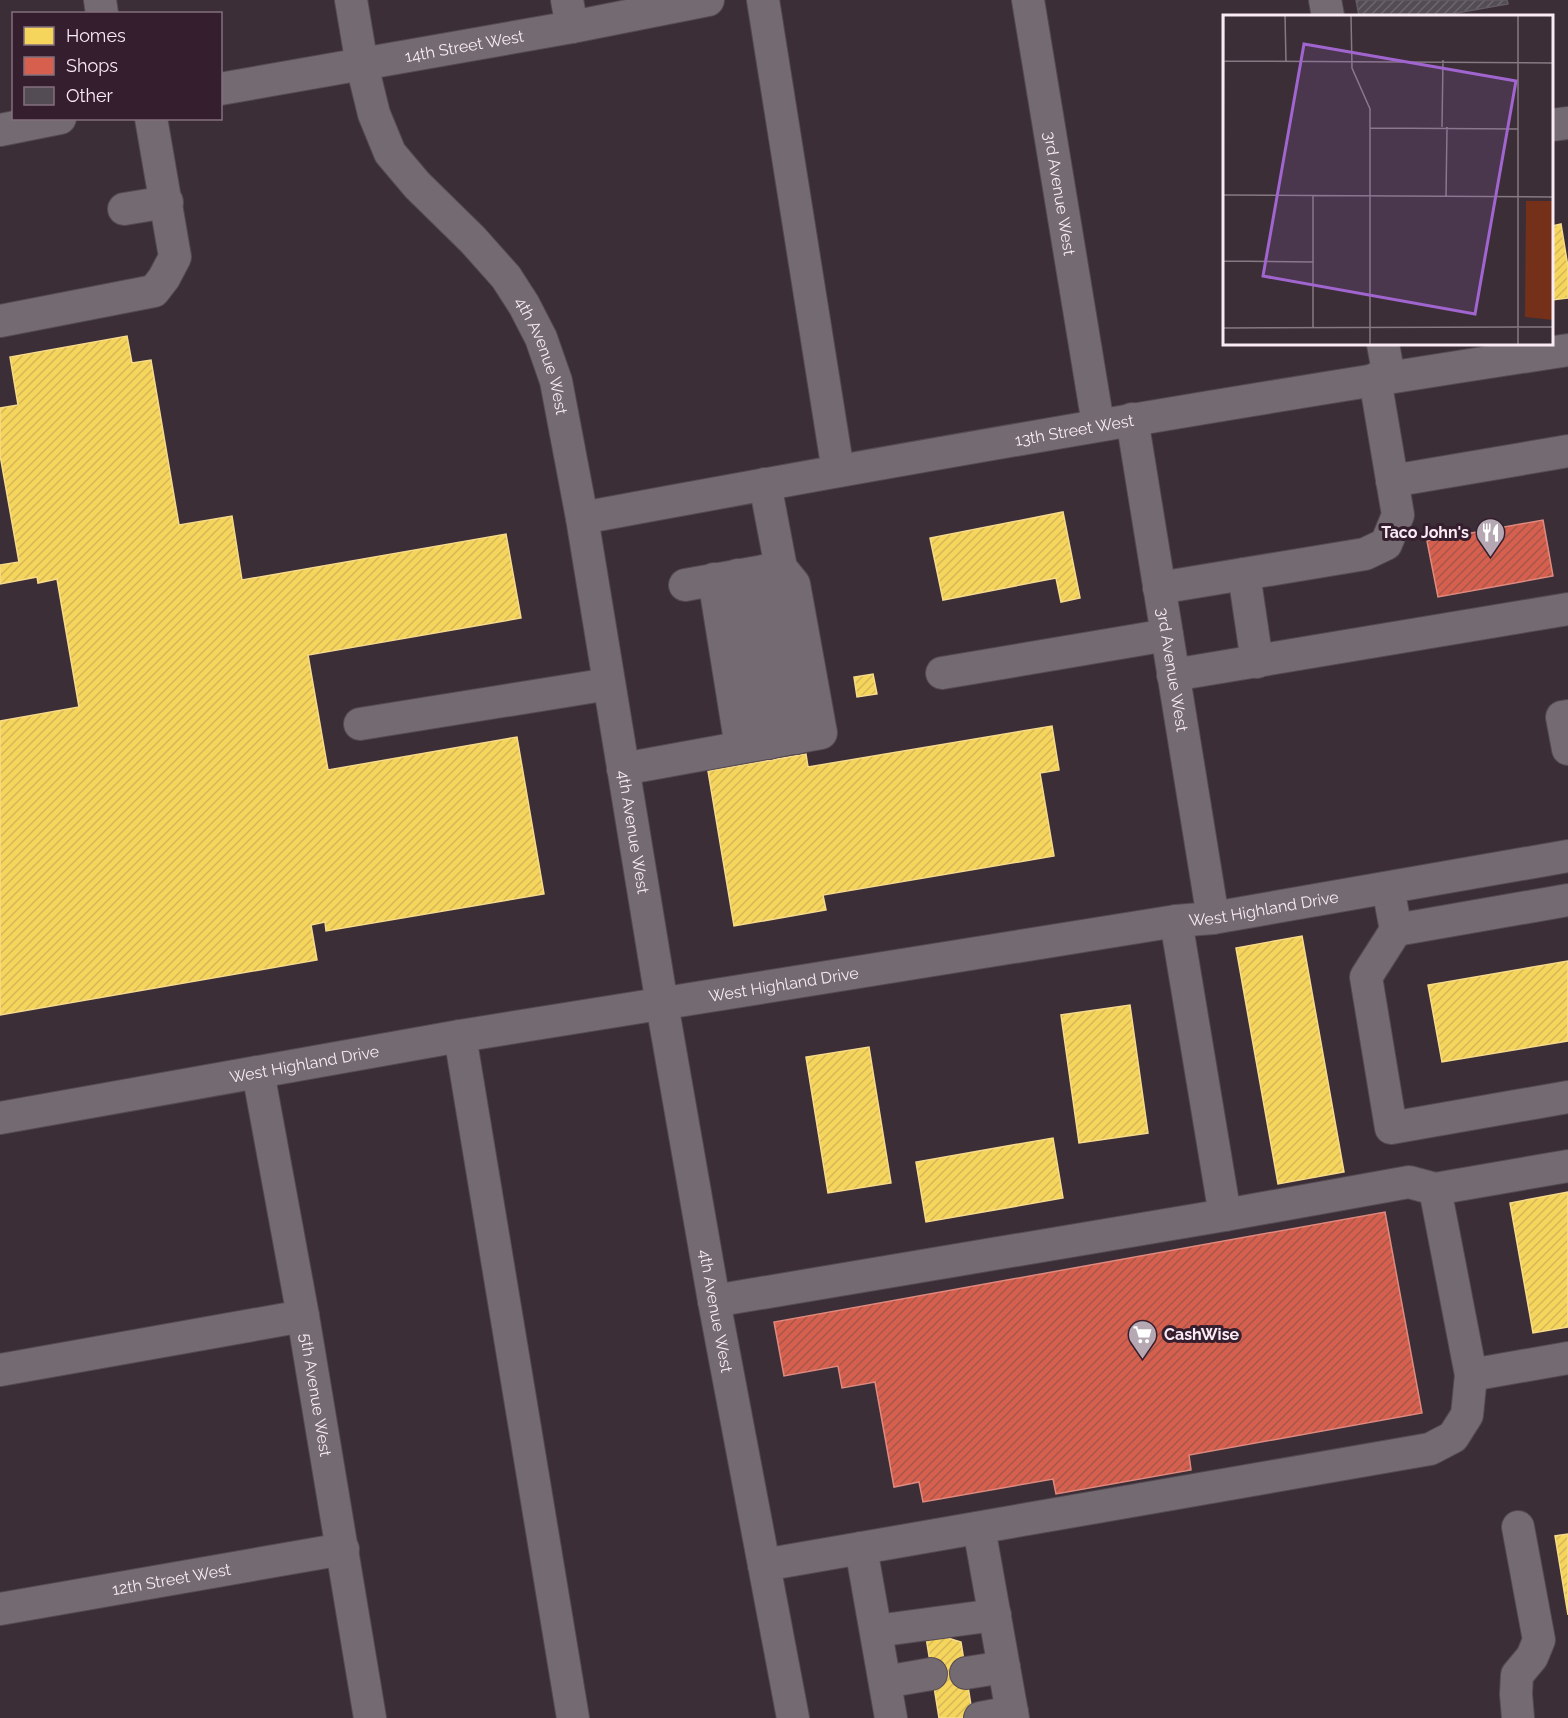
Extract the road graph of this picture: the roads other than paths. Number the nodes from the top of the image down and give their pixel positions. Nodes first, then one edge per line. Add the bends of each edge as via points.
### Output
1 (351, 0) edge
2 (708, 0) edge
3 (763, 0) edge
4 (1028, 0) edge
5 (1325, 0) edge
6 (569, 14) edge
7 (1328, 15) edge
8 (362, 65) junction
9 (222, 89) edge
10 (50, 120) edge
11 (151, 120) edge
12 (1568, 123) edge
13 (1553, 125) edge
14 (0, 130) edge
15 (167, 202) junction
16 (124, 209) dead end
17 (0, 321) edge
18 (1383, 345) edge
19 (1568, 350) edge
20 (1382, 378) junction
21 (1132, 419) junction
22 (1098, 424) junction
23 (1568, 451) edge
24 (838, 471) junction
25 (1392, 480) junction
26 (765, 484) junction
27 (582, 518) junction
28 (1244, 574) junction
29 (736, 575) junction
30 (1159, 588) junction
31 (1568, 609) edge
32 (1167, 635) junction
33 (1257, 662) junction
34 (942, 673) dead end
35 (1173, 675) junction
36 (609, 684) junction
37 (1568, 716) edge
38 (360, 724) dead end
39 (769, 742) junction
40 (1568, 749) edge
41 (623, 769) junction
42 (1568, 858) edge
43 (1388, 888) junction
44 (1568, 900) edge
45 (1213, 918) junction
46 (1176, 921) junction
47 (1396, 930) junction
48 (662, 1004) junction
49 (460, 1036) junction
50 (258, 1072) junction
51 (1568, 1097) edge
52 (0, 1118) edge
53 (1568, 1166) edge
54 (1436, 1189) junction
55 (1225, 1215) junction
56 (714, 1301) junction
57 (303, 1316) junction
58 (1568, 1358) edge
59 (0, 1370) edge
60 (1470, 1375) junction
61 (1518, 1527) dead end
62 (979, 1528) junction
63 (861, 1548) junction
64 (343, 1549) junction
65 (764, 1565) junction
66 (0, 1609) edge
67 (995, 1615) junction
68 (876, 1631) junction
69 (1004, 1667) junction
70 (966, 1673) dead end
71 (931, 1674) dead end
72 (885, 1682) junction
73 (1013, 1715) edge
74 (370, 1718) edge
75 (573, 1718) edge
76 (793, 1718) edge
77 (891, 1718) edge
78 (980, 1718) edge
79 (1518, 1718) edge

1 - 8 street, 4th Avenue West
2 - 6 street, 14th Street West
3 - 24 street
4 - 22 street, 3rd Avenue West
5 - 7 street
6 - 8 street, 14th Street West
8 - 9 street, 14th Street West
8 - 27 street, 4th Avenue West via 374,114 390,153 506,277 541,338 556,381
10 - 14 street
11 - 15 street
12 - 13 street
15 - 16 street
15 - 17 street via 175,257 154,291
18 - 20 street
19 - 20 street, 13th Street West
20 - 21 street, 13th Street West
20 - 25 street
21 - 22 street, 13th Street West
21 - 30 street, 3rd Avenue West
22 - 24 street, 13th Street West
23 - 25 street
24 - 26 street, 13th Street West
25 - 28 street via 1398,515 1386,544 1365,554
26 - 27 street, 13th Street West
26 - 29 street
27 - 36 street, 4th Avenue West
28 - 30 street
28 - 33 street
29 - 39 street
29 - 39 street
30 - 32 street, 3rd Avenue West
31 - 33 street
32 - 34 street
32 - 35 street, 3rd Avenue West
33 - 35 street
35 - 45 street, 3rd Avenue West
36 - 38 street
36 - 41 street, 4th Avenue West
37 - 40 street via 1562,717
39 - 41 street
41 - 48 street, 4th Avenue West
42 - 43 street, West Highland Drive
43 - 45 street, West Highland Drive
43 - 47 street
44 - 47 street
45 - 46 street, West Highland Drive
46 - 48 street, West Highland Drive
46 - 55 street
47 - 51 street via 1365,977 1391,1128
48 - 49 street, West Highland Drive
48 - 56 street, 4th Avenue West
49 - 50 street, West Highland Drive
49 - 75 street
50 - 52 street, West Highland Drive
50 - 57 street, 5th Avenue West
53 - 54 street
54 - 55 street via 1409,1182
54 - 60 street
55 - 56 street
56 - 65 street, 4th Avenue West
57 - 59 street
57 - 64 street, 5th Avenue West
58 - 60 street
60 - 62 street via 1467,1415 1453,1437 1430,1449
61 - 79 street via 1539,1640 1517,1676
62 - 63 street
62 - 67 street
63 - 65 street
63 - 68 street
64 - 66 street, 12th Street West
64 - 74 street, 5th Avenue West
65 - 76 street, 4th Avenue West
67 - 68 street
67 - 69 street
68 - 72 street
69 - 70 street
69 - 73 street
71 - 72 street
72 - 77 street
73 - 78 street

